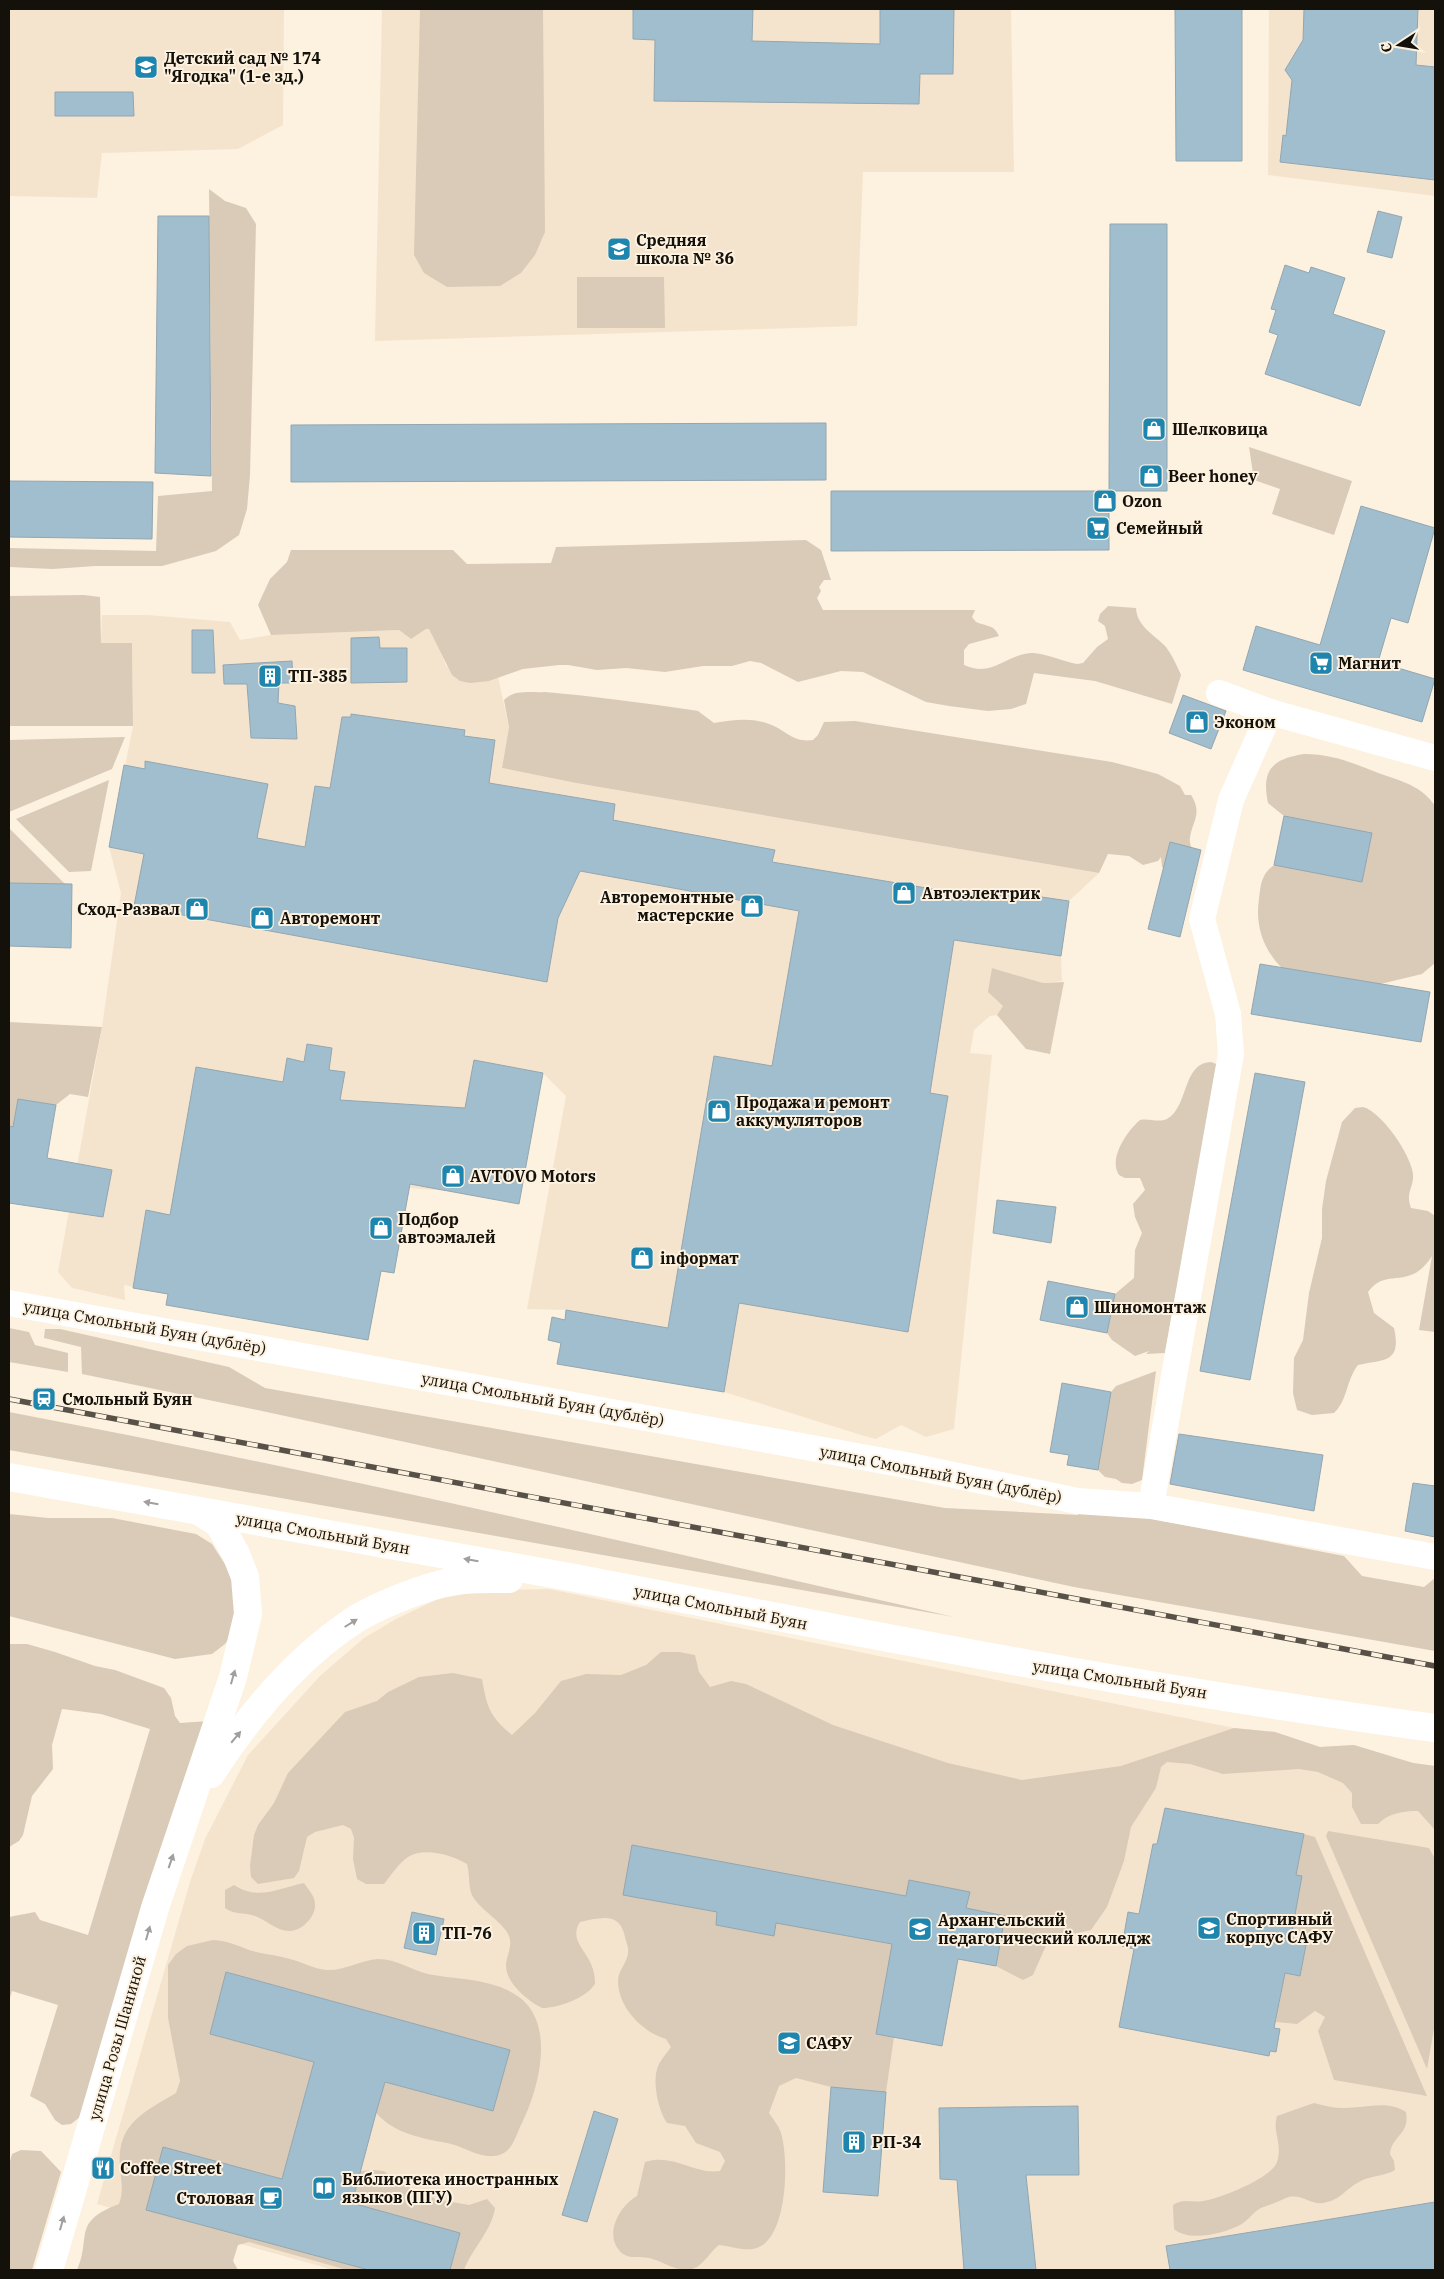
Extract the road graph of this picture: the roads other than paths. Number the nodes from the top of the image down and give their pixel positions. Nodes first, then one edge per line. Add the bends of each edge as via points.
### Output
1 (1219, 693) dead end
2 (1270, 712) junction
3 (1435, 758) edge
4 (9, 1303) edge
5 (9, 1477) edge
6 (1150, 1506) junction
7 (199, 1511) junction
8 (1435, 1557) edge
9 (571, 1578) junction
10 (1435, 1728) edge
11 (189, 1806) junction
12 (49, 2270) edge

1 - 2 street
2 - 3 street
2 - 6 street via 1231,800 1202,919 1228,1014 1231,1054
4 - 6 street, улица Смольный Буян (дублёр) via 906,1465 1077,1501
7 -> 5 main road, улица Смольный Буян
6 - 8 street
9 -> 7 main road, улица Смольный Буян
11 -> 7 main road via 233,1677 248,1614 245,1577 236,1554 219,1524
9 - 10 main road, улица Смольный Буян via 948,1650
11 -> 9 main road via 229,1746 278,1687 352,1621 401,1598 442,1584 480,1579
12 -> 11 main road, улица Розы Шаниной via 155,1908

